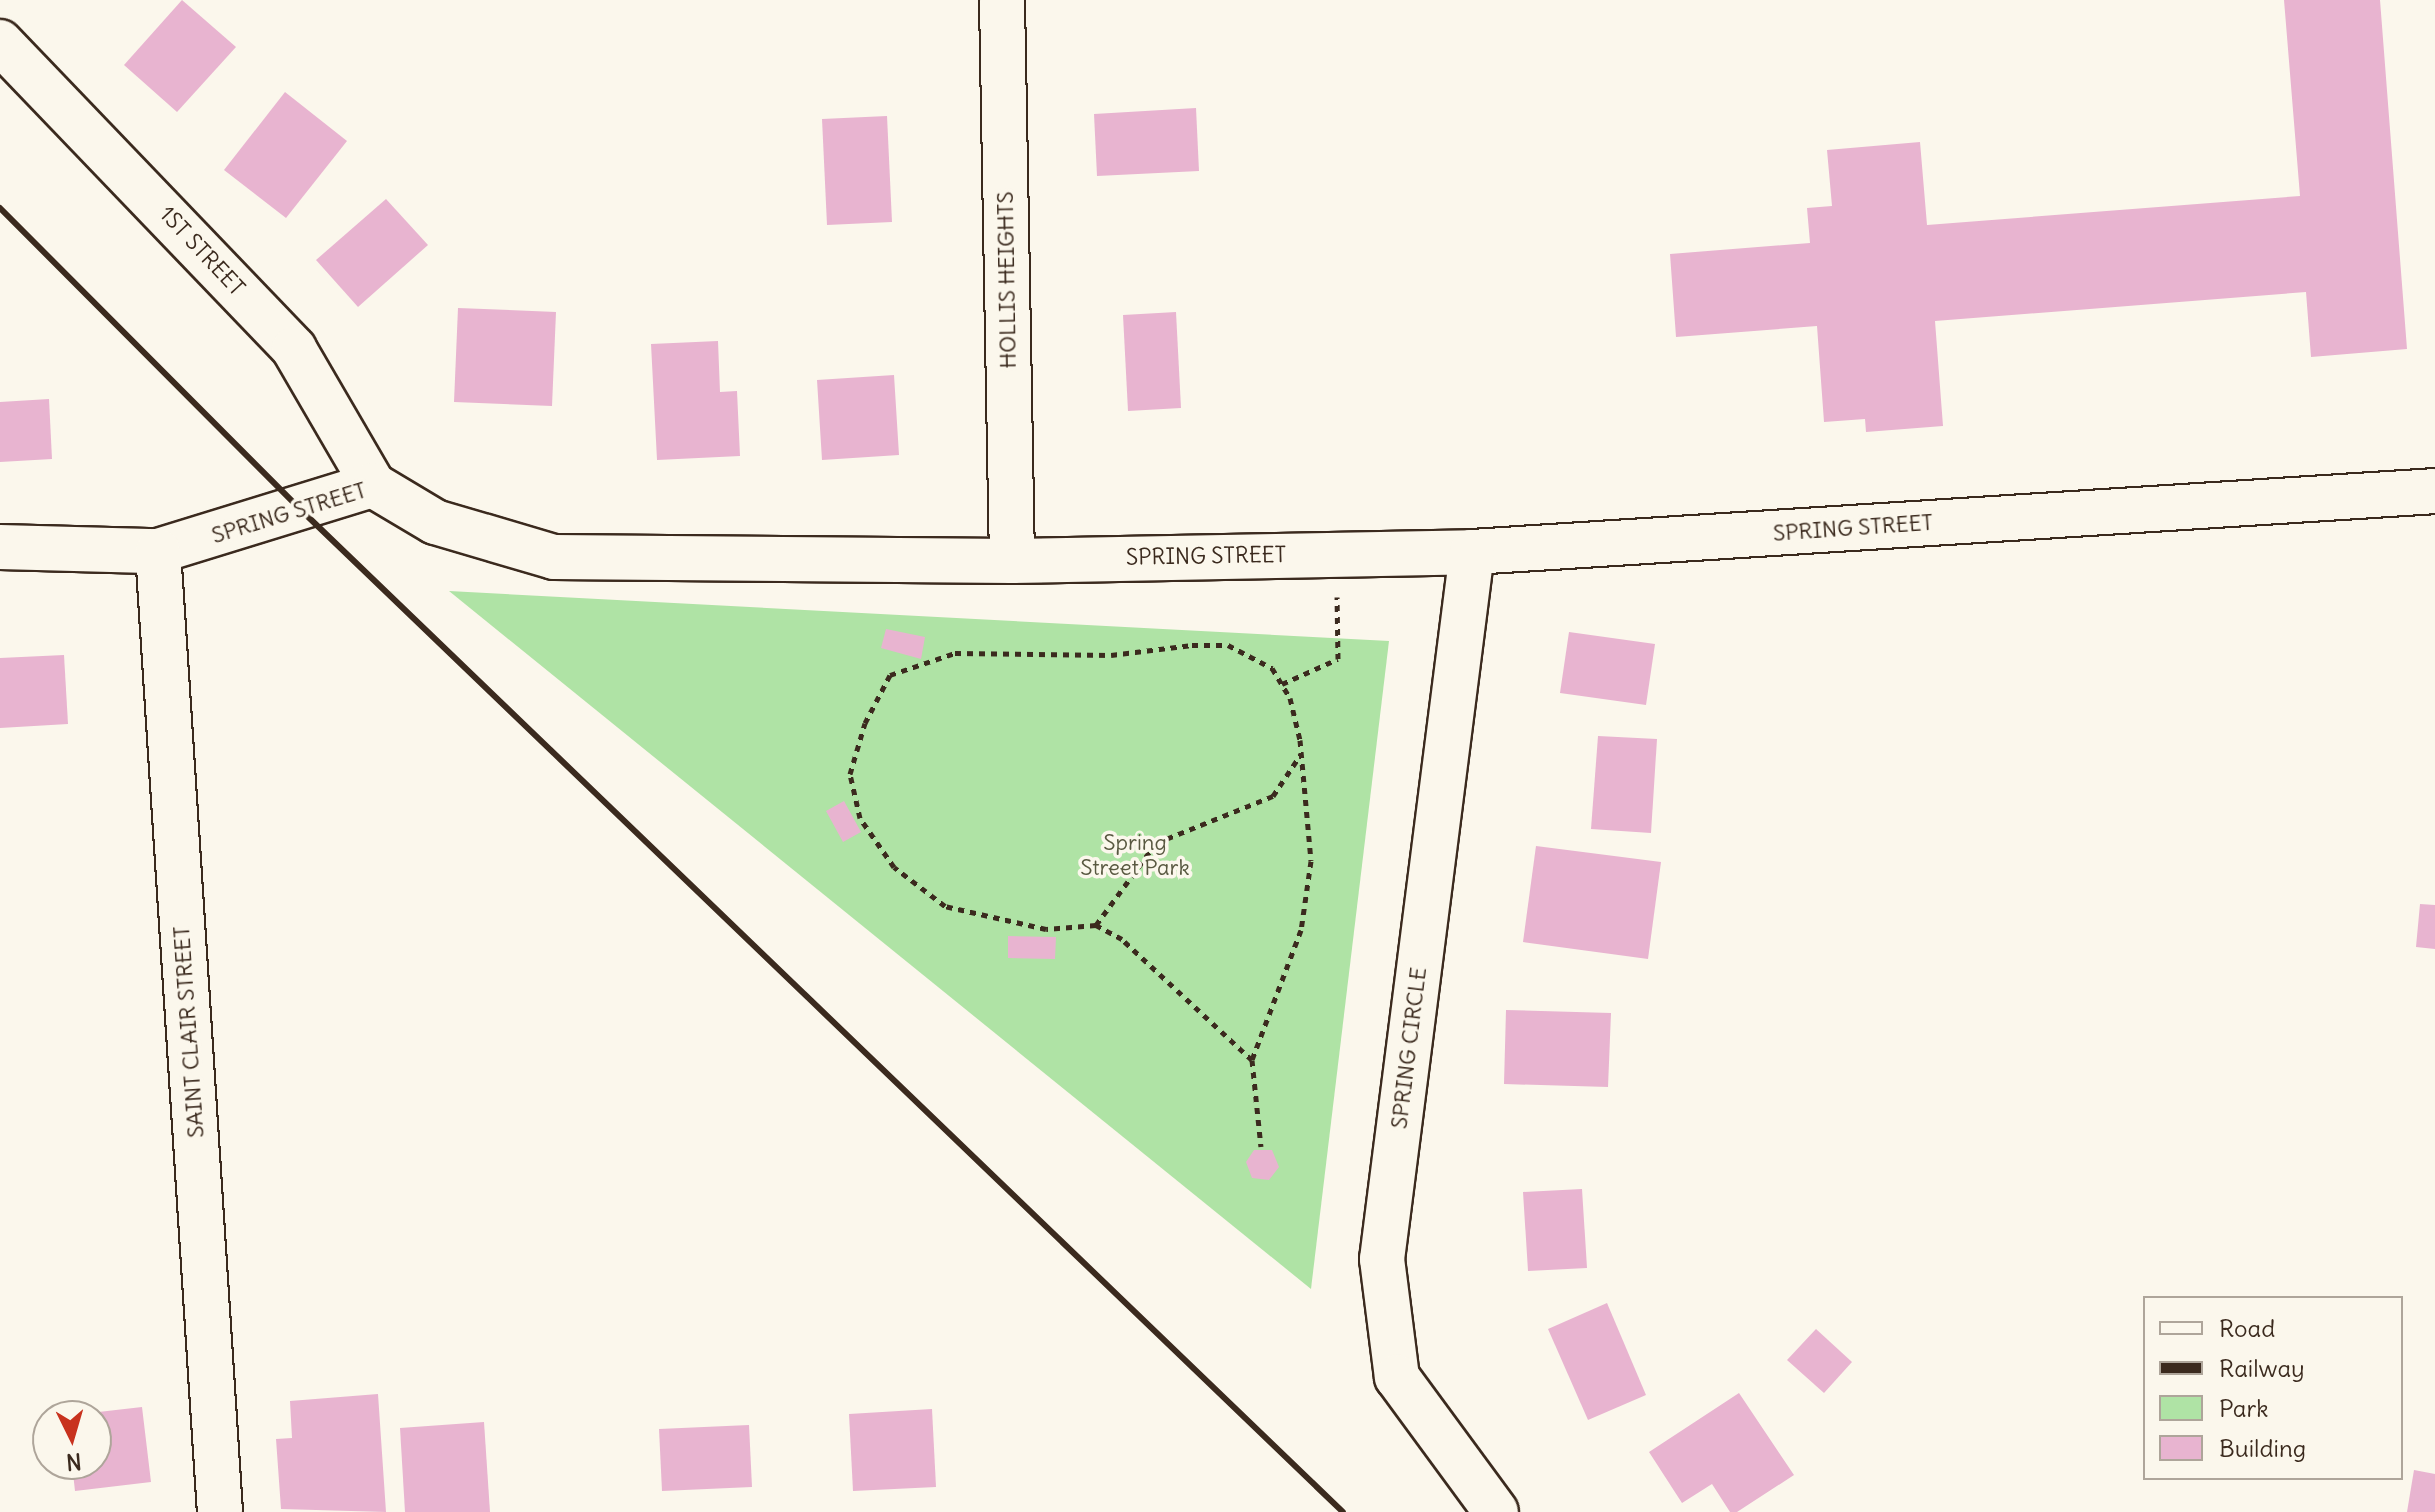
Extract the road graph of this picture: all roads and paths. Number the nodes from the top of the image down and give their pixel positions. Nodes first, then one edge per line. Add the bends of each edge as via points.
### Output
1 (1002, 0) edge
2 (0, 42) edge
3 (373, 485) junction
4 (2435, 491) edge
5 (0, 547) edge
6 (158, 551) junction
7 (1472, 552) junction
8 (1336, 554) junction
9 (1012, 561) junction
10 (1282, 684) junction
11 (1301, 753) junction
12 (1096, 925) junction
13 (1252, 1060) junction
14 (1261, 1147) dead end
15 (220, 1512) edge
16 (1496, 1512) edge

1 - 9 street, HOLLIS HEIGHTS
2 - 3 street, 1ST STREET via 294,349
3 - 6 street, SPRING STREET
3 - 9 street, SPRING STREET via 435,522 554,557
4 - 7 street, SPRING STREET
5 - 6 street, SPRING STREET
6 - 15 street, SAINT CLAIR STREET
7 - 8 street, SPRING STREET
7 - 16 street, SPRING CIRCLE via 1382,1259 1397,1377
8 - 9 street, SPRING STREET
8 - 10 path via 1338,659
10 - 11 path
10 - 12 path via 1253,653 1228,645 1111,655 955,653 890,675 865,723 850,774 860,818 894,867 945,906 994,921 1046,929
11 - 12 path via 1273,796 1156,843
11 - 13 path via 1311,861 1301,930
12 - 13 path via 1129,944
13 - 14 path

